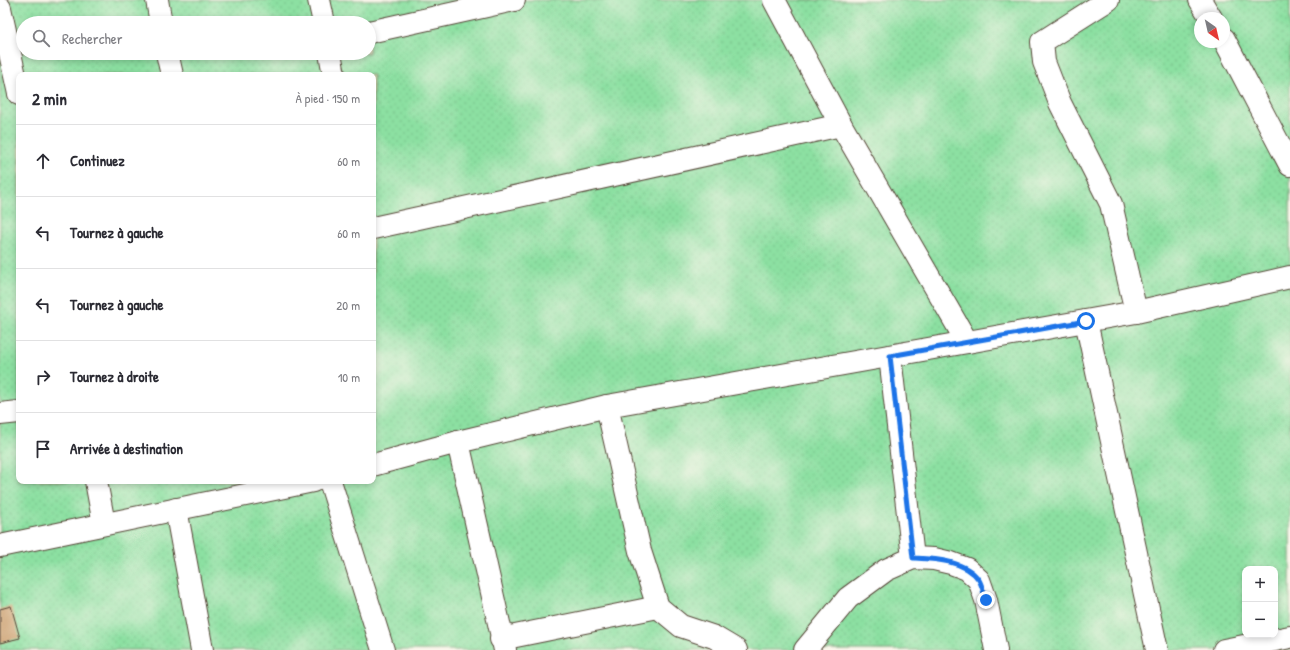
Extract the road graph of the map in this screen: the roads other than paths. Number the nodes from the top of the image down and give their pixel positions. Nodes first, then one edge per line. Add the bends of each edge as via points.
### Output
1 (157, 0) edge
2 (318, 0) edge
3 (514, 0) edge
4 (774, 0) edge
5 (1108, 0) edge
6 (1200, 0) edge
7 (0, 8) edge
8 (1207, 12) edge
9 (160, 16) edge
10 (322, 16) edge
11 (376, 30) edge
12 (1229, 48) edge
13 (169, 60) edge
14 (331, 60) edge
15 (171, 72) edge
16 (333, 72) edge
17 (16, 80) edge
18 (841, 125) junction
19 (1290, 165) edge
20 (376, 227) edge
21 (1290, 277) edge
22 (1136, 312) junction
23 (1086, 321) junction
24 (967, 342) junction
25 (890, 356) junction
26 (607, 406) junction
27 (16, 412) edge
28 (0, 414) edge
29 (458, 442) junction
30 (376, 464) edge
31 (97, 484) edge
32 (283, 484) edge
33 (331, 484) edge
34 (263, 486) edge
35 (176, 509) junction
36 (104, 524) junction
37 (0, 546) edge
38 (913, 558) junction
39 (658, 607) junction
40 (1290, 637) edge
41 (503, 644) edge
42 (202, 650) edge
43 (383, 650) edge
44 (736, 650) edge
45 (805, 650) edge
46 (996, 650) edge
47 (1157, 650) edge
48 (1224, 650) edge

1 - 9 street
2 - 10 street
3 - 11 street
4 - 18 street
5 - 22 street via 1042,42 1044,62 1060,103 1111,204
6 - 8 street
7 - 17 street
12 - 19 street
13 - 15 street
14 - 16 street
18 - 20 street
18 - 24 street
21 - 22 street
22 - 23 street
23 - 24 street
23 - 47 street
24 - 25 street
25 - 26 street
25 - 38 street
26 - 29 street
26 - 39 street via 640,551
27 - 28 street
29 - 30 street
29 - 41 street
31 - 36 street
32 - 34 street
33 - 43 street
34 - 35 street
35 - 36 street
35 - 42 street
36 - 37 street
38 - 45 street via 886,570 848,598
38 - 46 street via 951,563 967,569 979,580 986,600
39 - 41 street
39 - 44 street via 681,626 714,637
40 - 48 street

